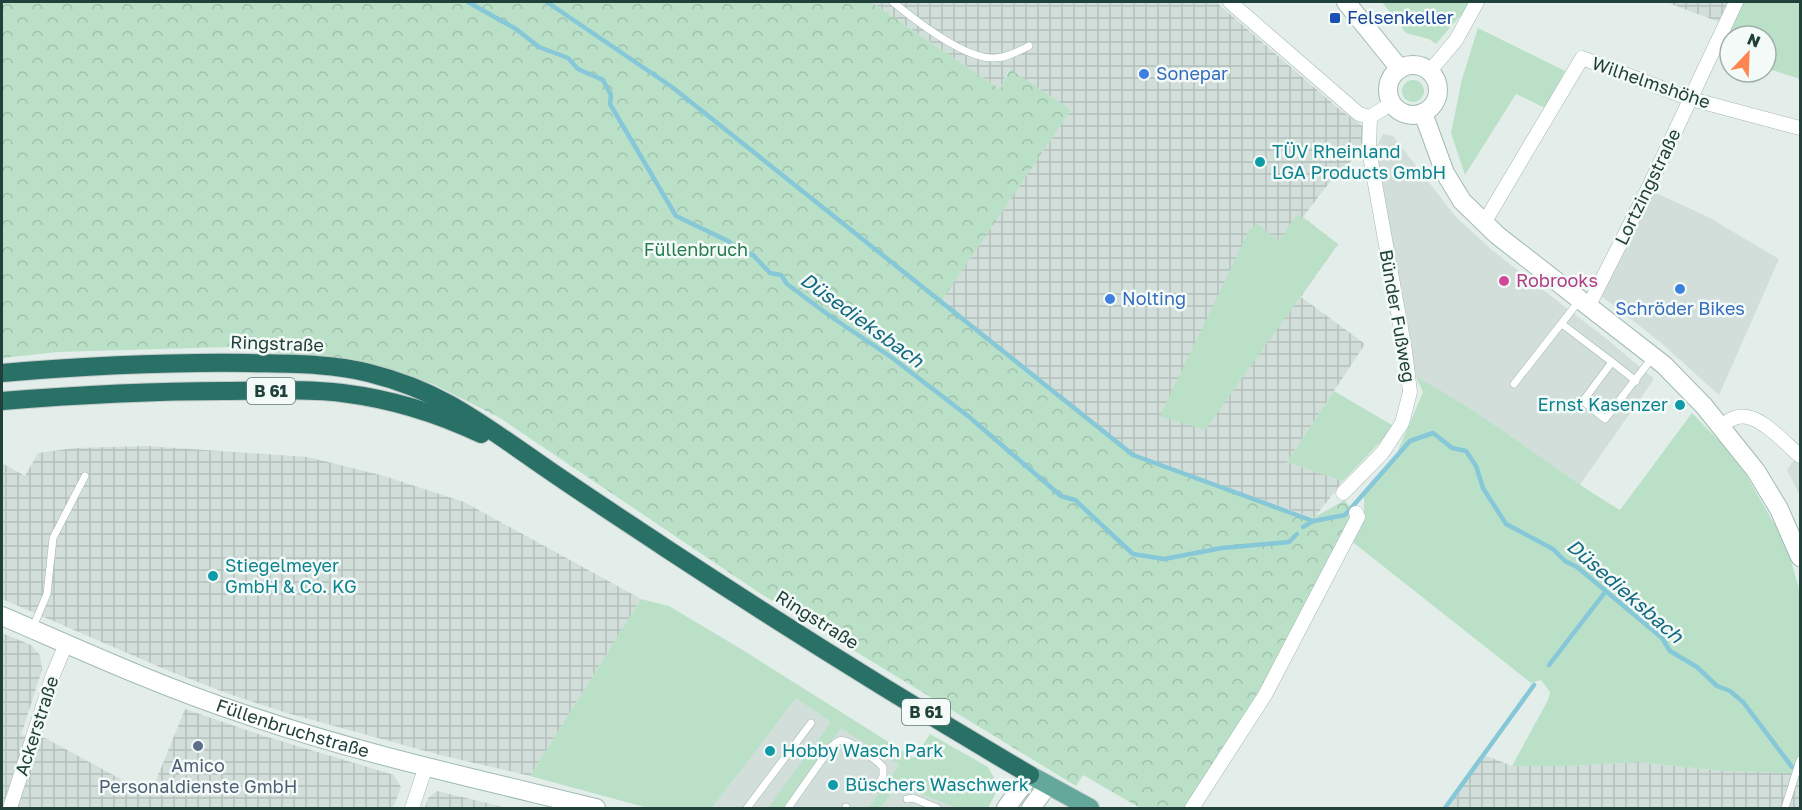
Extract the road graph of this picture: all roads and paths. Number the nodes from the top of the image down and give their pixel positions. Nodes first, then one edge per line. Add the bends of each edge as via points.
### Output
1 (893, 2) edge
2 (1230, 2) edge
3 (1346, 2) edge
4 (1477, 2) edge
5 (1737, 2) edge
6 (1029, 46) dead end
7 (1400, 69) junction
8 (1430, 72) junction
9 (1691, 99) junction
10 (1392, 103) junction
11 (1423, 113) junction
12 (1370, 117) junction
13 (1800, 129) edge
14 (1484, 223) junction
15 (1584, 303) junction
16 (1562, 324) junction
17 (1654, 356) junction
18 (1612, 362) junction
19 (2, 373) edge
20 (1636, 381) junction
21 (1514, 384) dead end
22 (2, 401) edge
23 (1721, 426) junction
24 (529, 456) junction
25 (1800, 456) edge
26 (85, 476) dead end
27 (1343, 493) dead end
28 (1356, 513) dead end
29 (1800, 557) edge
30 (2, 616) edge
31 (32, 629) junction
32 (66, 644) junction
33 (811, 723) dead end
34 (1800, 760) edge
35 (426, 766) junction
36 (1030, 775) junction
37 (857, 783) dead end
38 (1048, 785) junction
39 (907, 799) dead end
40 (10, 808) edge
41 (412, 808) edge
42 (596, 808) edge
43 (747, 808) edge
44 (788, 808) edge
45 (936, 808) edge
46 (1006, 808) edge
47 (1031, 808) edge
48 (1090, 808) edge
49 (1192, 808) edge
50 (1785, 808) edge

1 - 6 lane via 923,25 977,55 998,58
2 - 12 street via 1359,114
3 - 7 main road
4 - 8 street via 1456,40
5 - 9 street, Lortzingstraße
7 - 8 main road via 1421,66
7 - 10 main road via 1389,85
8 - 11 main road via 1436,80 1437,99
9 - 13 street, Wilhelmshöhe
9 - 14 street, Wilhelmshöhe via 1582,58
9 - 15 street, Lortzingstraße
10 - 11 main road via 1406,114
10 - 12 street
11 - 14 main road via 1445,173 1462,201
12 - 27 street, Bünder Fußweg via 1369,150 1410,392 1402,423 1383,452
14 - 15 main road
15 - 16 lane
15 - 17 main road
16 - 18 lane
16 - 21 lane
17 - 20 lane
17 - 23 main road
18 - 20 lane
18 - 20 lane via 1583,401 1605,420
19 - 24 highway, Ringstraße / B 61 via 194,362 326,366 365,372 425,391 457,407
22 - 24 highway, Ringstraße / B 61 via 133,392 341,393 416,407
23 - 25 street via 1731,418 1748,417
23 - 29 main road via 1779,508
24 - 36 highway, Ringstraße / B 61 via 822,649
26 - 31 lane via 53,538 47,594
28 - 49 street via 1358,517 1265,695
30 - 31 main road, Füllenbruchstraße
31 - 32 main road, Füllenbruchstraße
32 - 35 main road, Füllenbruchstraße via 241,713
32 - 40 street, Ackerstraße
33 - 43 lane
34 - 50 lane
35 - 41 street
35 - 42 main road, Füllenbruchstraße
36 - 38 main road, Ringstraße / B 61
36 - 46 main road
37 - 44 lane via 867,790 876,789 883,767 839,740
38 - 47 main road
38 - 48 main road, Ringstraße / B 61
39 - 45 lane

